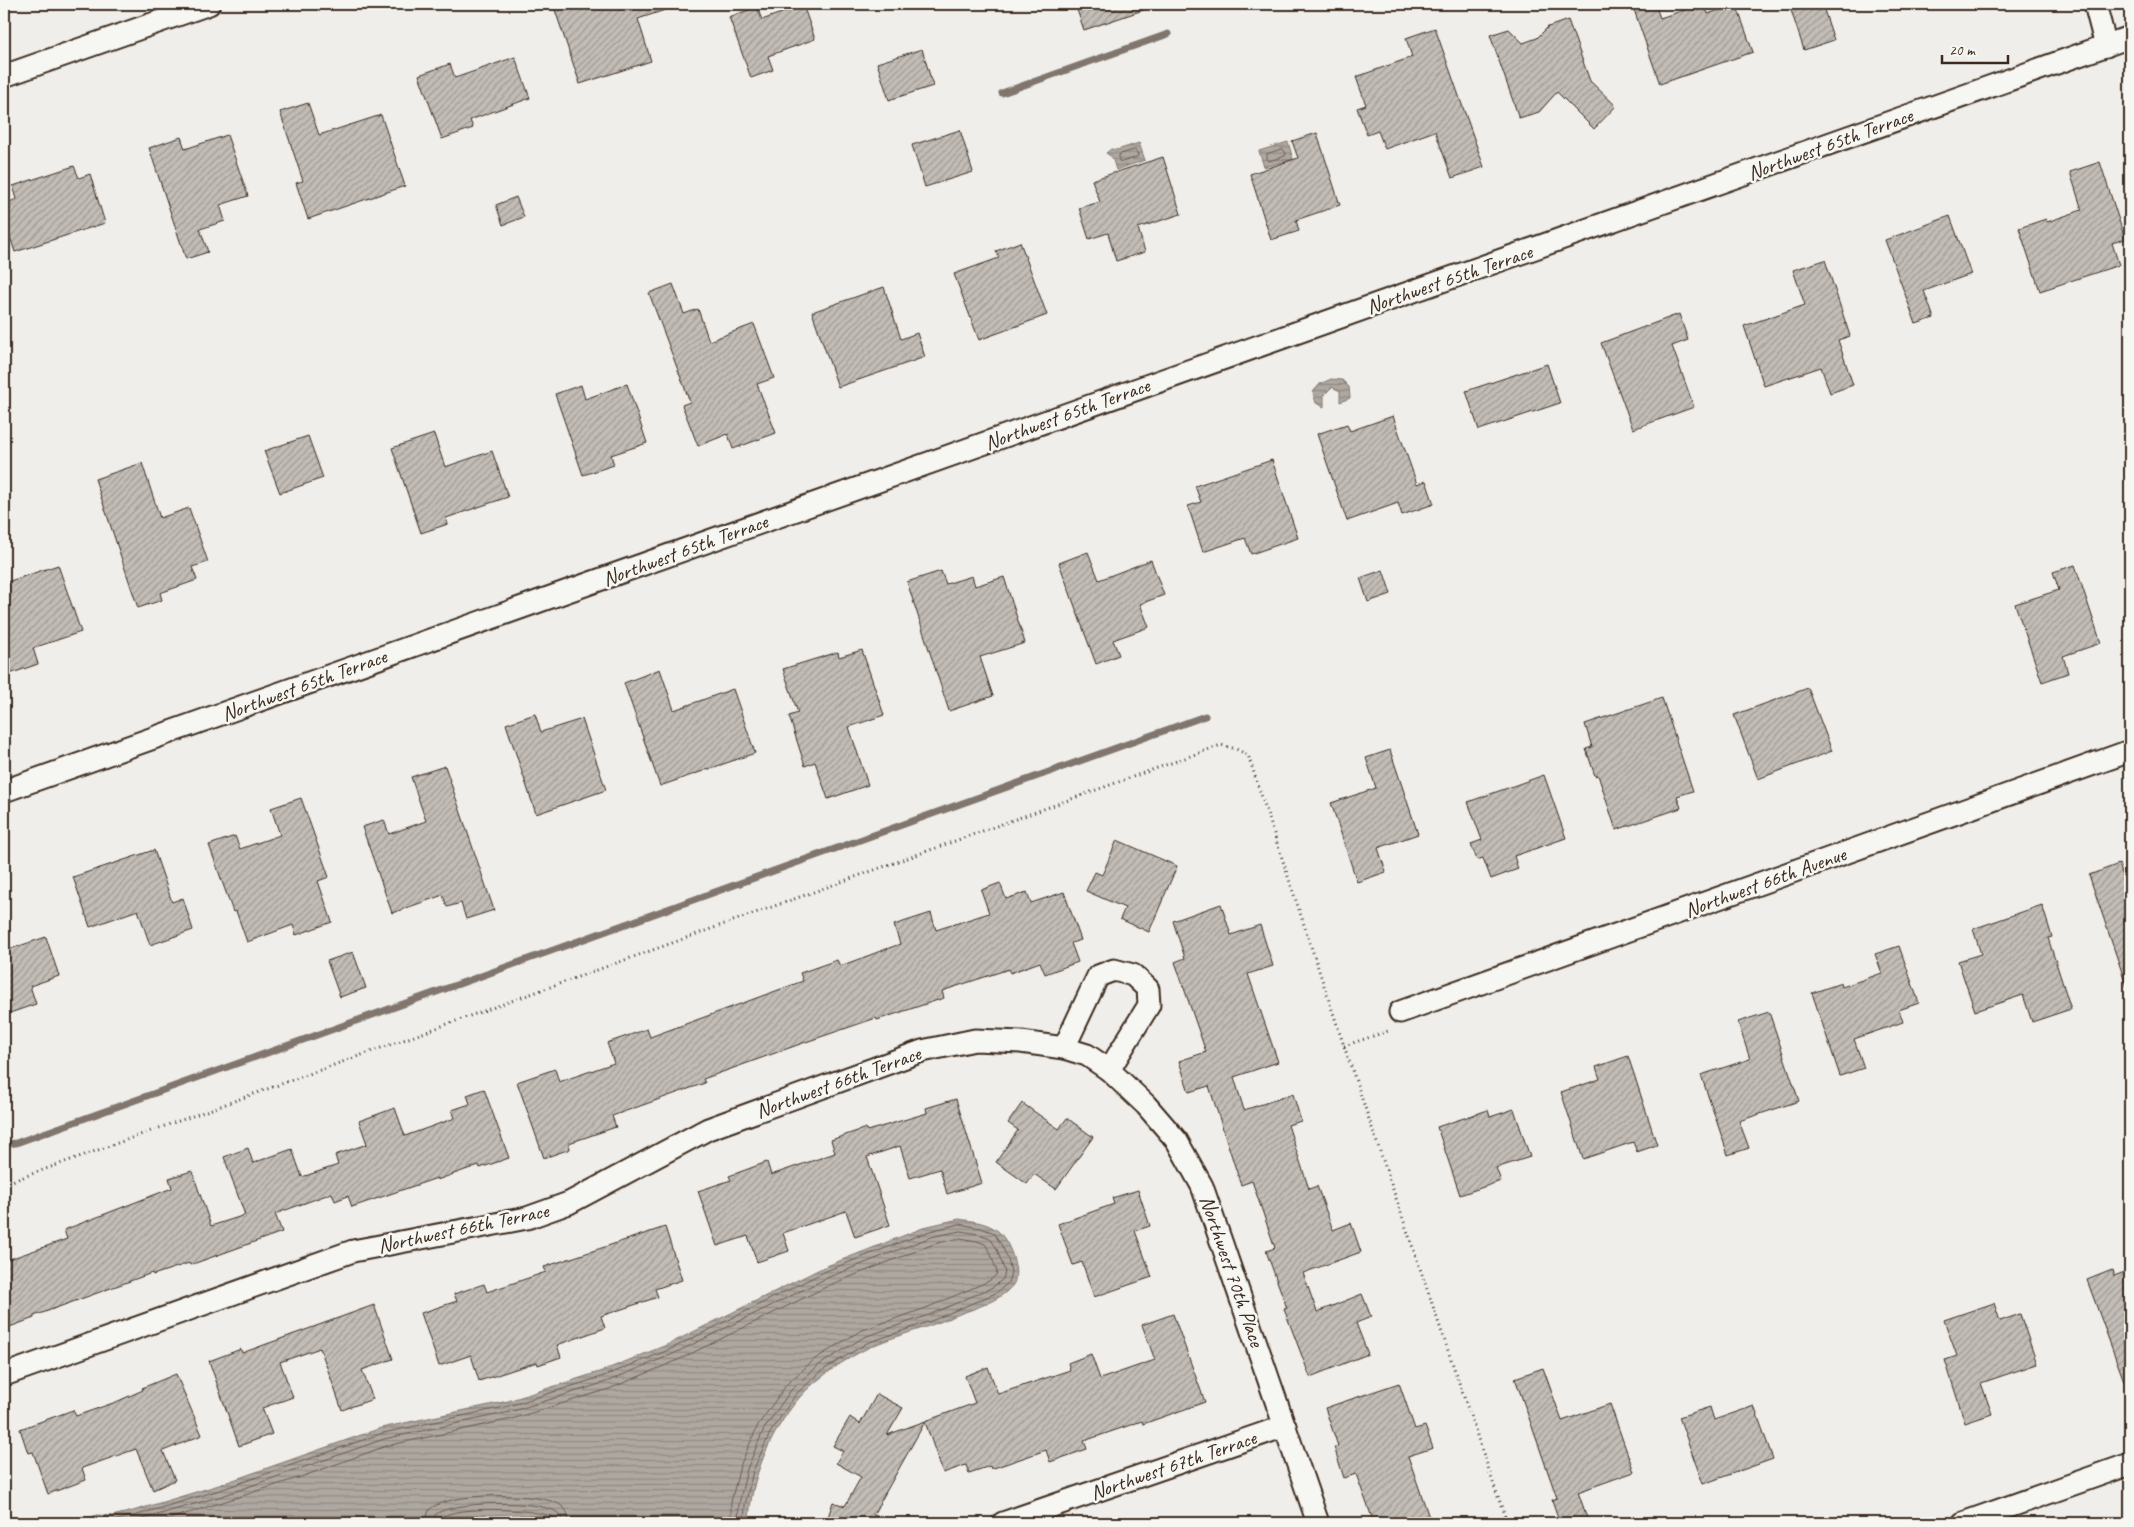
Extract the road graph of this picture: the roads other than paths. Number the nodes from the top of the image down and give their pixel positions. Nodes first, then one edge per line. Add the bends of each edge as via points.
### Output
1 (209, 4) edge
2 (2096, 4) edge
3 (2130, 37) edge
4 (2106, 46) junction
5 (4, 76) edge
6 (2130, 751) edge
7 (4, 791) edge
8 (1400, 1012) road end
9 (1064, 1048) junction
10 (1087, 1055) joint
11 (1109, 1070) junction
12 (4, 1375) edge
13 (1285, 1426) junction
14 (2130, 1464) edge
15 (1003, 1523) edge
16 (1318, 1523) edge
17 (1963, 1523) edge

1 - 5 street
2 - 4 street
3 - 4 street, Northwest 65th Terrace
4 - 7 street, Northwest 65th Terrace
6 - 8 street, Northwest 66th Avenue
9 - 10 street, Northwest 66th Terrace
9 - 11 street via 1098,976 1114,970 1133,975 1148,989 1149,1005
9 - 12 street, Northwest 66th Terrace via 975,1040 922,1051 708,1129 570,1203 528,1218 353,1251
10 - 11 street, Northwest 70th Place
11 - 13 street, Northwest 70th Place via 1146,1105 1177,1141 1202,1186
13 - 15 street, Northwest 67th Terrace
13 - 16 street, Northwest 70th Place
14 - 17 street

